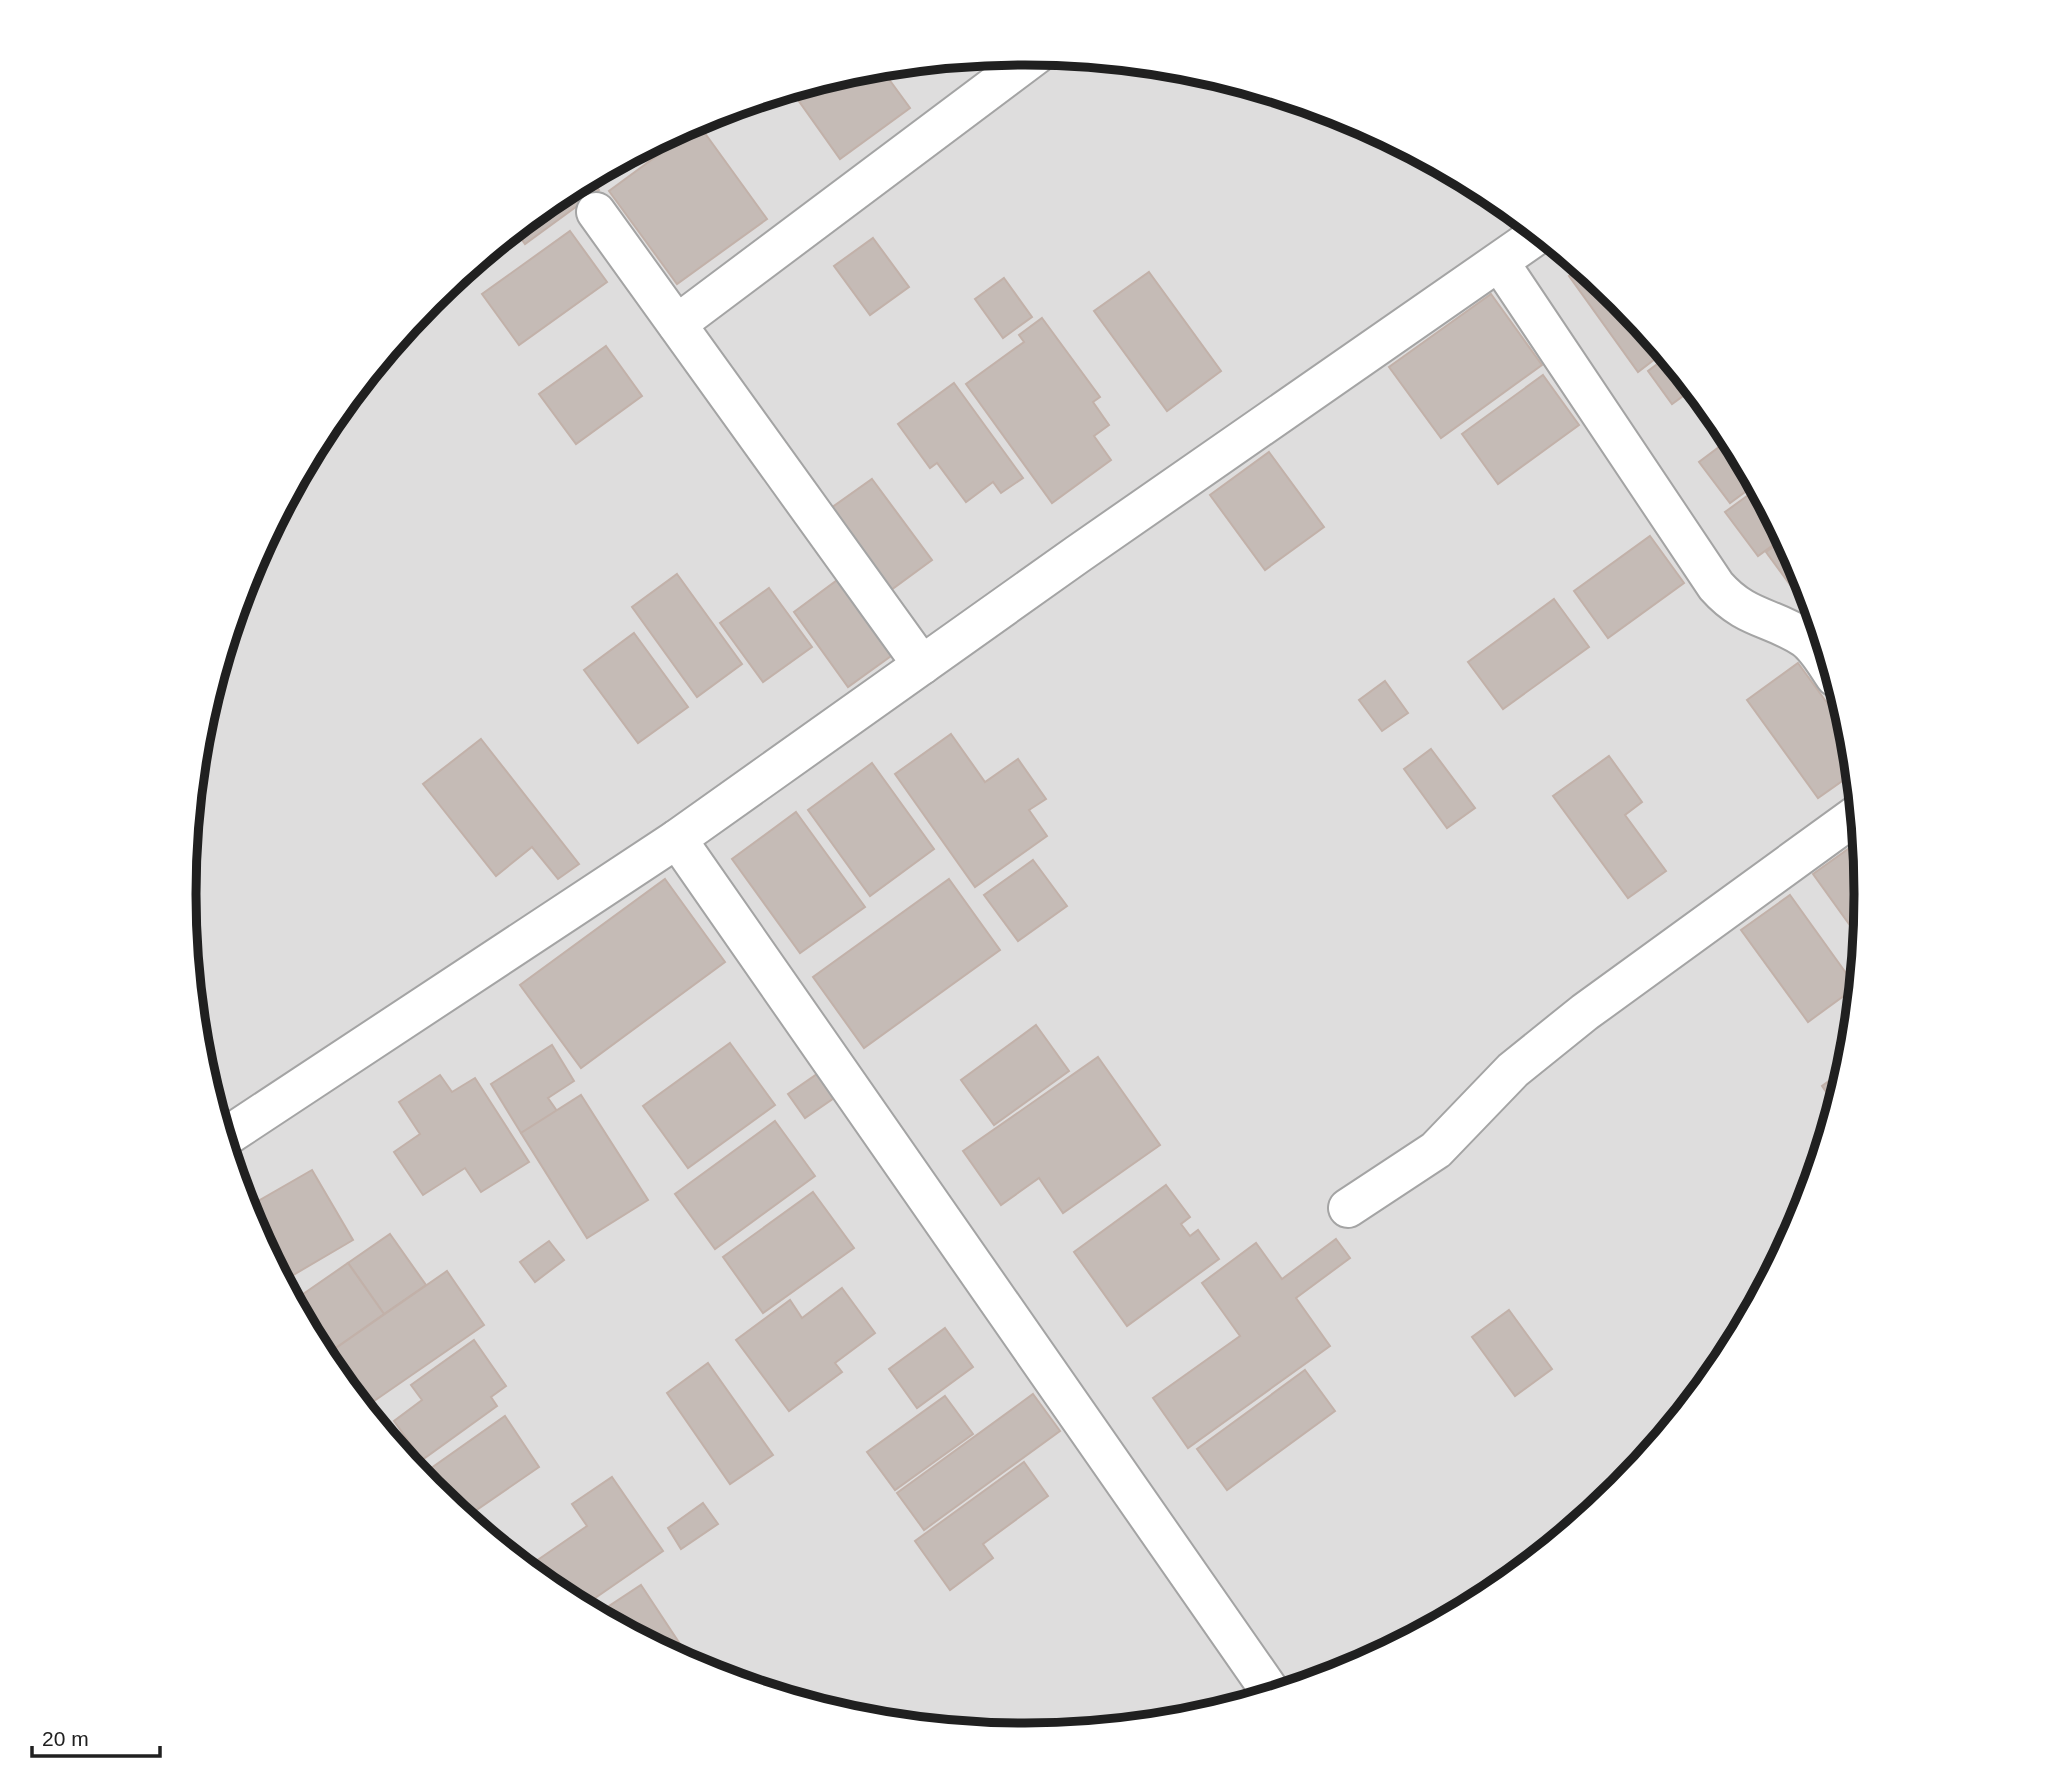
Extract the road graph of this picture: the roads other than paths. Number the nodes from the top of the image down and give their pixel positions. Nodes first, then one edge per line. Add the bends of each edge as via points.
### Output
1 (1022, 65) edge
2 (596, 212) dead end
3 (1533, 238) edge
4 (1500, 262) junction
5 (677, 324) junction
6 (1820, 657) edge
7 (922, 665) junction
8 (1851, 819) edge
9 (677, 839) junction
10 (232, 1133) edge
11 (1348, 1208) dead end
12 (1267, 1687) edge

1 - 5 street
2 - 5 street
3 - 4 street
4 - 6 street via 1716,586 1746,612 1807,640
4 - 7 street
5 - 7 street
7 - 9 street
8 - 11 street via 1585,1012 1513,1070 1436,1150
9 - 10 street
9 - 12 street

